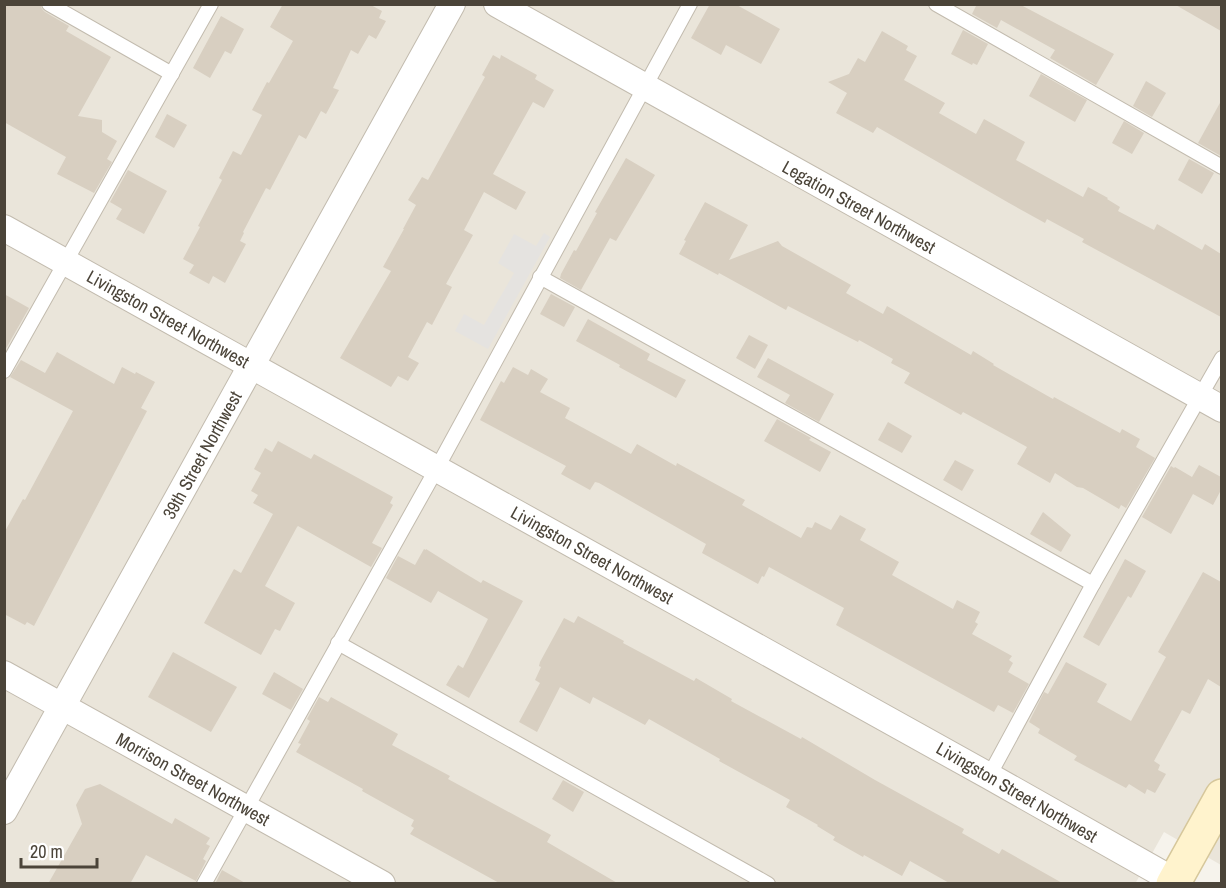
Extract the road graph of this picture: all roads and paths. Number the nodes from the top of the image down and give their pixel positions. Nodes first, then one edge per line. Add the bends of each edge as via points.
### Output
1 (49, 4) edge
2 (211, 4) edge
3 (452, 4) edge
4 (497, 4) edge
5 (690, 4) edge
6 (936, 4) edge
7 (172, 74) junction
8 (644, 87) junction
9 (1221, 167) edge
10 (4, 228) edge
11 (65, 262) junction
12 (540, 277) junction
13 (1221, 358) edge
14 (252, 366) junction
15 (4, 371) edge
16 (1211, 403) edge
17 (437, 468) junction
18 (1093, 584) junction
19 (338, 643) junction
20 (4, 674) edge
21 (63, 706) junction
22 (988, 776) junction
23 (1221, 796) edge
24 (246, 808) junction
25 (4, 812) edge
26 (1176, 883) edge
27 (204, 884) edge
28 (382, 884) edge
29 (768, 884) edge

1 - 7 lane
2 - 7 lane
3 - 14 street, 39th Street Northwest
4 - 8 street, Legation Street Northwest
5 - 8 lane
6 - 9 lane
7 - 11 lane
8 - 12 lane
8 - 16 street, Legation Street Northwest
10 - 11 street, Livingston Street Northwest
11 - 14 street, Livingston Street Northwest
11 - 15 lane
12 - 17 lane
12 - 18 lane
13 - 16 lane
14 - 17 street, Livingston Street Northwest
14 - 21 street, 39th Street Northwest
16 - 18 lane
17 - 19 lane
17 - 22 street, Livingston Street Northwest
18 - 22 lane
19 - 24 lane
19 - 29 lane
20 - 21 street, Morrison Street Northwest
21 - 24 street, Morrison Street Northwest
21 - 25 street, 39th Street Northwest
22 - 26 street, Livingston Street Northwest
23 - 26 main road
24 - 27 lane
24 - 28 street, Morrison Street Northwest

